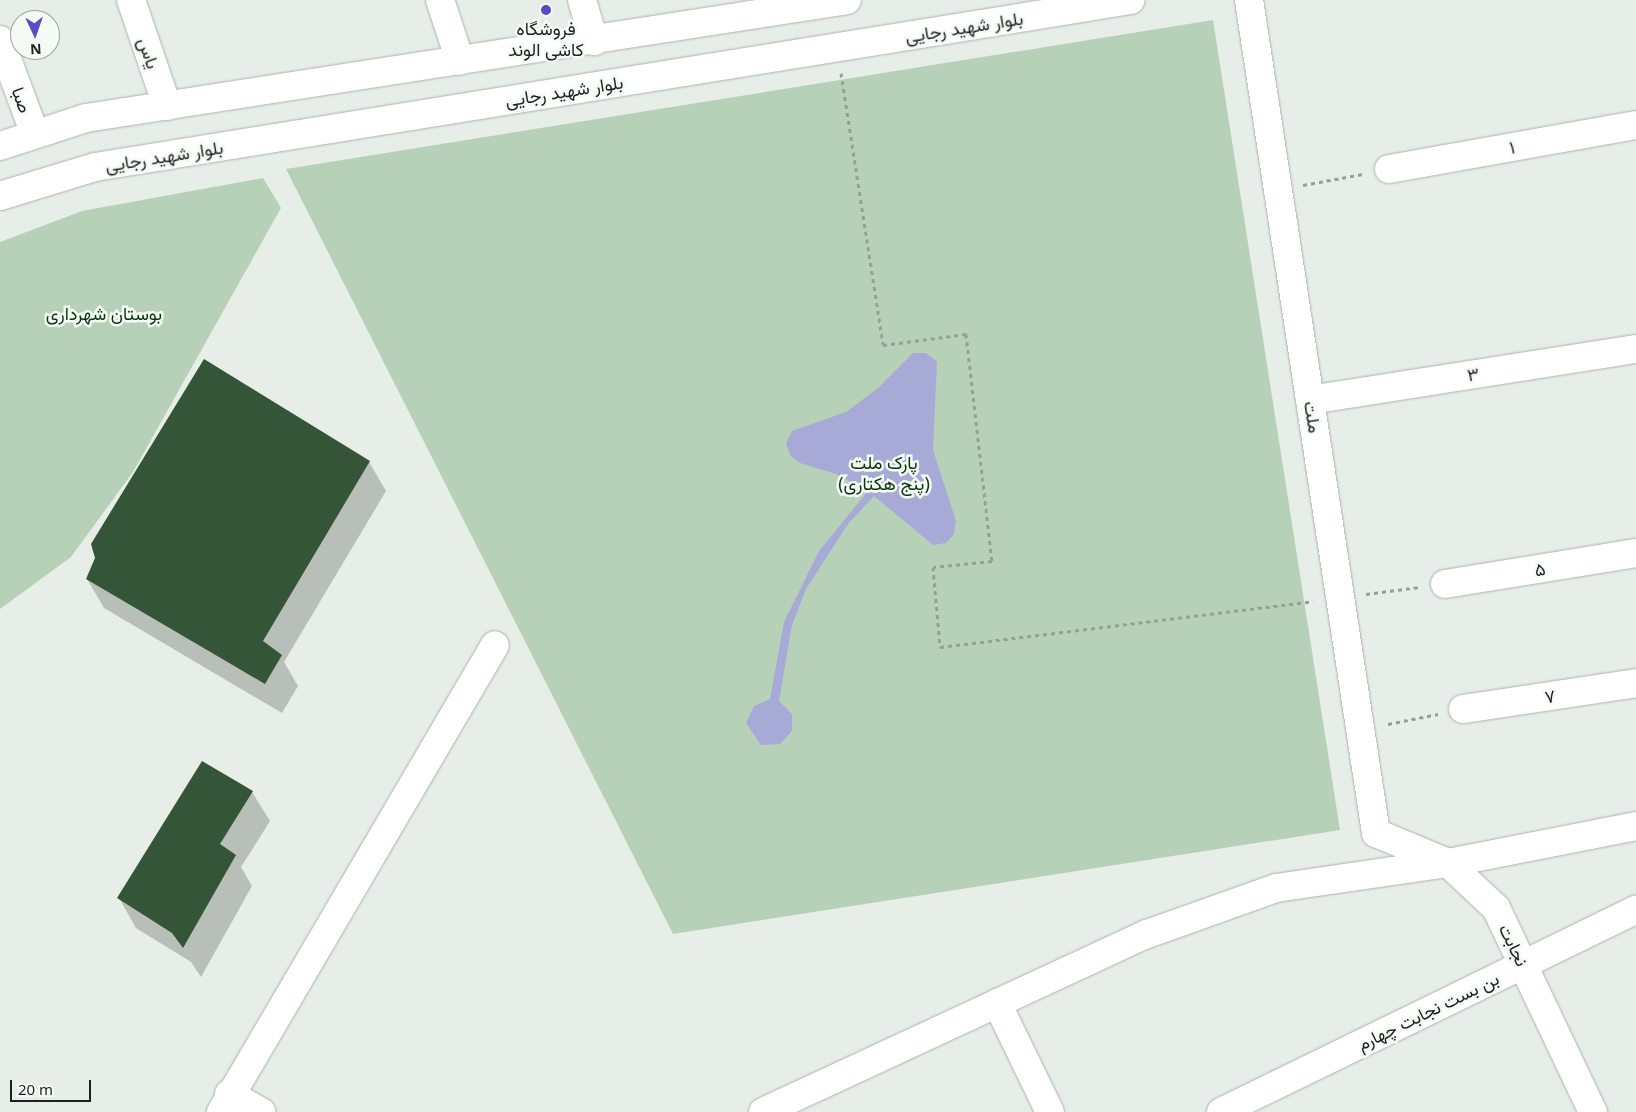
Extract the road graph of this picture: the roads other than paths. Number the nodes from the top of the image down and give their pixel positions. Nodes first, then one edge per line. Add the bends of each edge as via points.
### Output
1 (131, 0) edge
2 (440, 0) edge
3 (582, 0) edge
4 (847, 0) edge
5 (1131, 0) edge
6 (1249, 0) edge
7 (728, 9) edge
8 (0, 40) edge
9 (594, 41) junction
10 (460, 61) junction
11 (167, 106) junction
12 (1636, 125) edge
13 (34, 132) junction
14 (0, 146) edge
15 (1389, 169) road end
16 (0, 196) edge
17 (1636, 349) edge
18 (1310, 400) junction
19 (1636, 553) edge
20 (1445, 584) road end
21 (495, 645) dead end
22 (1636, 683) edge
23 (1463, 709) road end
24 (1636, 826) edge
25 (1376, 833) joint
26 (1448, 864) junction
27 (1636, 910) edge
28 (1523, 964) junction
29 (997, 1003) junction
30 (225, 1103) edge
31 (261, 1112) edge
32 (763, 1112) edge
33 (1050, 1112) edge
34 (1221, 1112) edge
35 (1594, 1112) edge

1 - 11 street, یاس
2 - 10 street
3 - 9 street
4 - 7 street
5 - 16 street, بلوار شهید رجایی via 95,167
6 - 18 street, ملت
7 - 9 street
8 - 13 street, صبا
9 - 10 street
10 - 11 street
11 - 13 street
12 - 15 street, ۱
13 - 14 street
17 - 18 street, ۳
18 - 25 street, ملت
19 - 20 street, ۵
21 - 30 street
22 - 23 street, ۷
24 - 26 street
25 - 26 street, نجابت
26 - 28 street, نجابت via 1496,908
26 - 29 street via 1276,888 1147,934
27 - 28 street, بن بست نجابت چهارم
28 - 34 street, بن بست نجابت چهارم
28 - 35 street, نجابت
29 - 32 street
29 - 33 street
30 - 31 street

